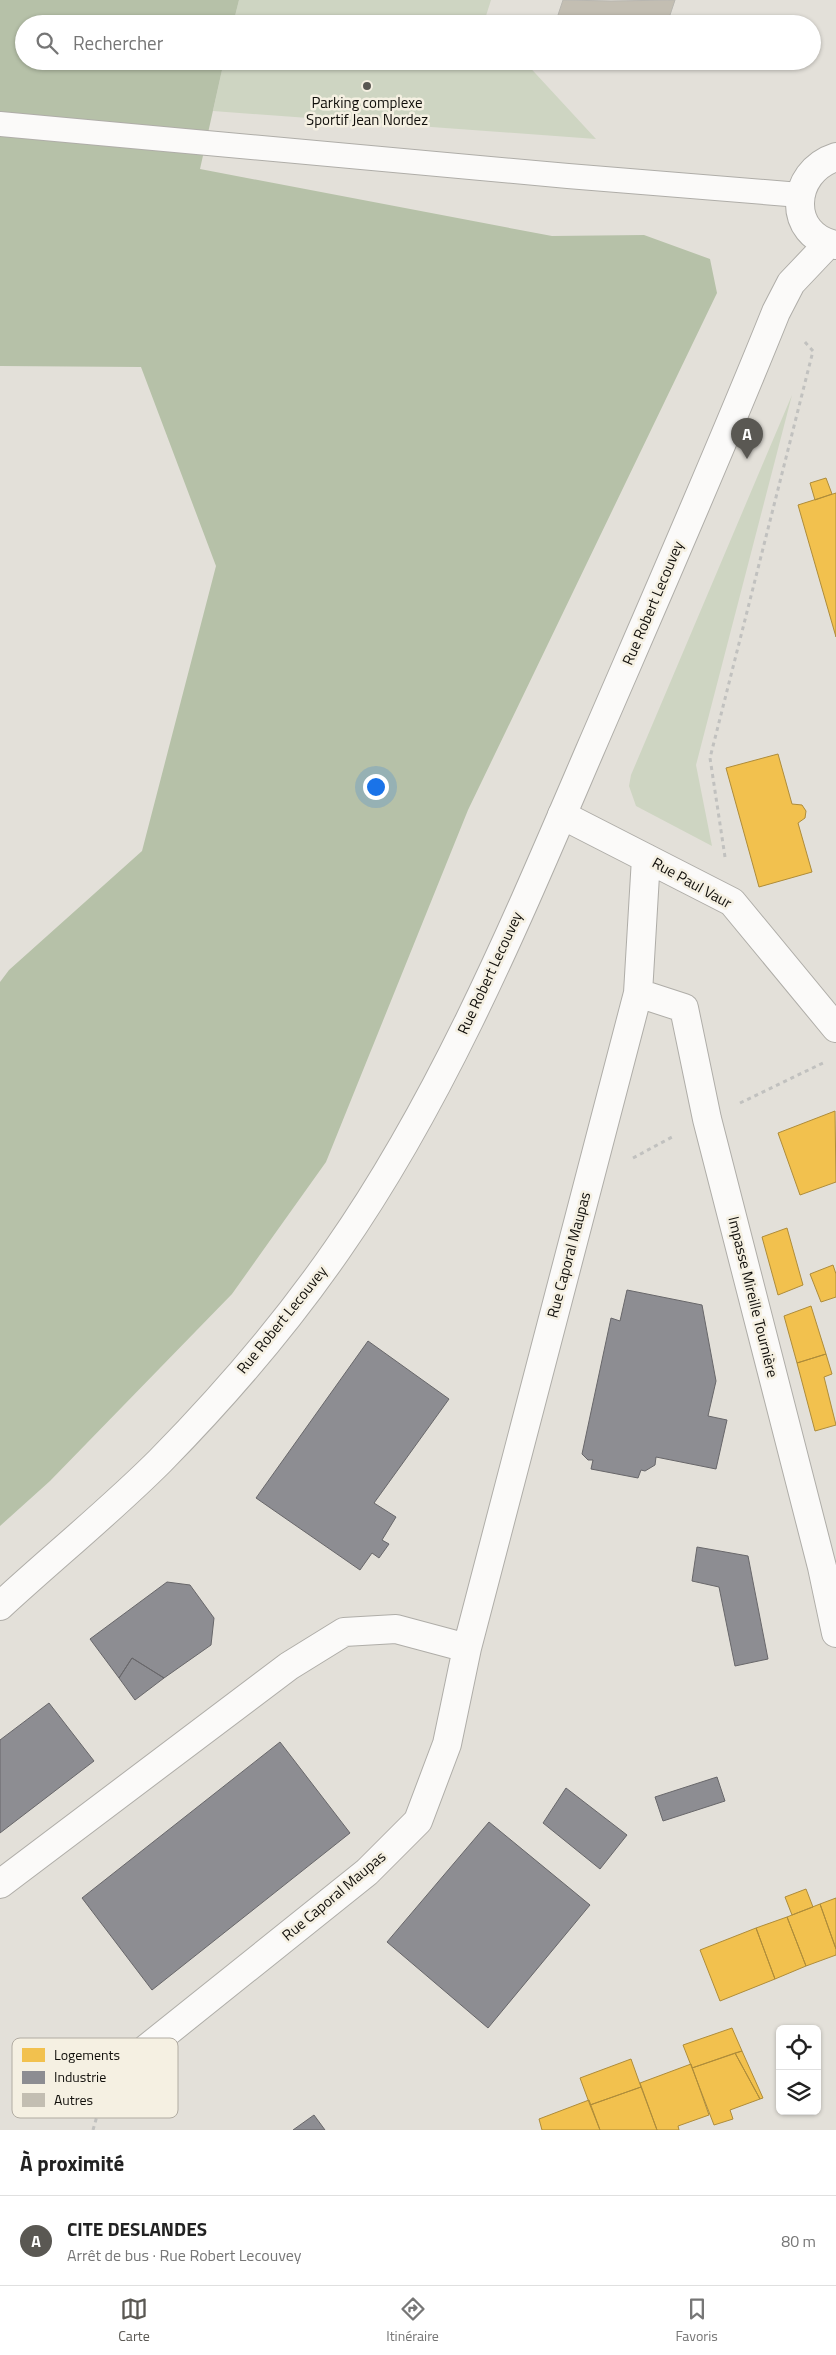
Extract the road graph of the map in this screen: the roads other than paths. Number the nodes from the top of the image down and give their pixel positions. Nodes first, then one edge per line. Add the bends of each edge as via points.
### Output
1 (0, 124) edge
2 (836, 157) edge
3 (800, 195) junction
4 (832, 244) edge
5 (562, 815) junction
6 (646, 858) junction
7 (638, 993) junction
8 (836, 1028) edge
9 (0, 1606) edge
10 (836, 1633) edge
11 (467, 1648) junction
12 (0, 1884) edge
13 (160, 2038) edge

1 - 3 lane
2 - 3 street via 813,169 804,180
3 - 4 street via 800,210 806,224 815,236
4 - 5 street, Rue Robert Lecouvey via 791,283 776,312
5 - 6 street, Rue Paul Vaur
5 - 9 street, Rue Robert Lecouvey via 472,1015 402,1147 338,1248 282,1324 159,1462
6 - 7 street, Rue Caporal Maupas
6 - 8 street, Rue Paul Vaur via 732,902
7 - 10 street, Impasse Mireille Tournière via 684,1008 707,1119 822,1566
7 - 11 street, Rue Caporal Maupas
11 - 12 street via 396,1629 344,1632 289,1666
11 - 13 street, Rue Caporal Maupas via 447,1744 418,1821 367,1872

